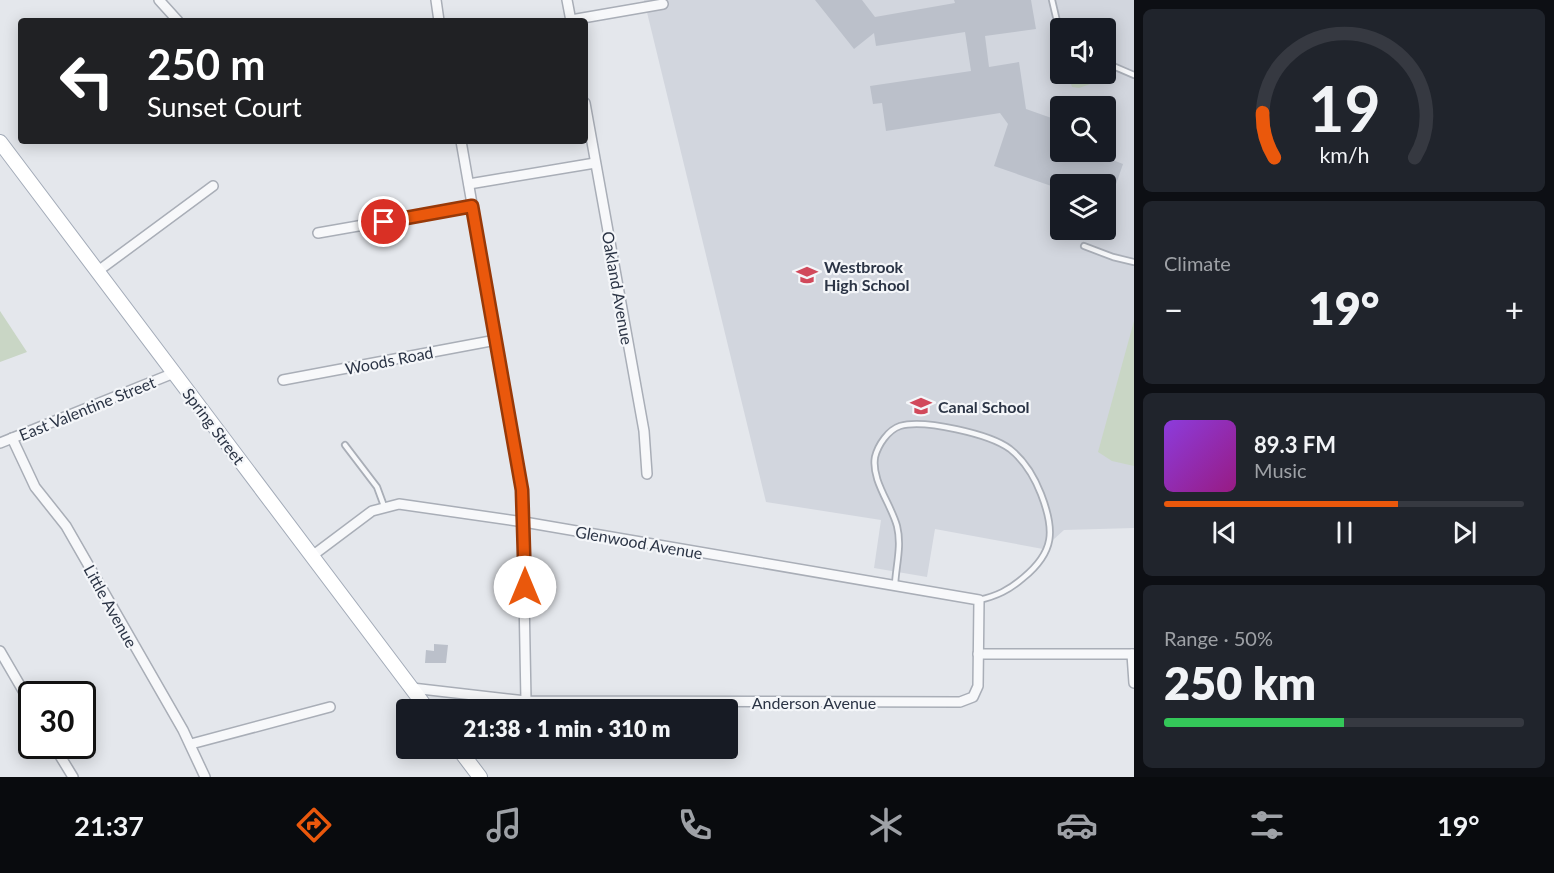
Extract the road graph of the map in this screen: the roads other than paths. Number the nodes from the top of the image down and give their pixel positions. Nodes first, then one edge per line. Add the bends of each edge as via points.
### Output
1 (159, 0) edge
2 (436, 0) edge
3 (567, 0) edge
4 (1052, 0) edge
5 (663, 4) dead end
6 (175, 18) edge
7 (439, 18) edge
8 (570, 18) edge
9 (587, 18) edge
10 (1056, 18) edge
11 (1116, 67) edge
12 (1134, 75) edge
13 (588, 121) edge
14 (0, 142) edge
15 (462, 144) edge
16 (595, 163) junction
17 (469, 184) junction
18 (213, 186) dead end
19 (472, 206) junction
20 (318, 233) dead end
21 (1084, 246) dead end
22 (1134, 262) edge
23 (98, 271) junction
24 (496, 340) junction
25 (174, 373) junction
26 (283, 380) dead end
27 (12, 438) junction
28 (0, 443) edge
29 (345, 445) dead end
30 (647, 474) dead end
31 (384, 506) junction
32 (524, 522) junction
33 (312, 556) junction
34 (895, 586) junction
35 (979, 600) junction
36 (0, 651) edge
37 (978, 654) junction
38 (1133, 654) edge
39 (18, 682) edge
40 (1134, 683) edge
41 (412, 688) junction
42 (420, 699) edge
43 (508, 699) edge
44 (526, 699) edge
45 (738, 701) edge
46 (330, 707) dead end
47 (191, 744) junction
48 (62, 759) edge
49 (466, 759) edge
50 (73, 777) edge
51 (205, 777) edge
52 (480, 777) edge

1 - 6 street
2 - 7 street
3 - 8 street
4 - 10 lane
5 - 9 street
11 - 12 lane
13 - 16 street, Oakland Avenue
14 - 23 main road, Spring Street
15 - 17 street
16 - 17 street
16 - 30 street, Oakland Avenue via 644,431
17 - 19 street
18 - 23 street
19 - 20 street
19 - 24 street
21 - 22 lane
23 - 25 main road, Spring Street
24 - 26 street, Woods Road
24 - 32 street
25 - 27 street, East Valentine Street
25 - 33 main road, Spring Street
27 - 28 street, East Valentine Street
27 - 47 street, Little Avenue via 35,488 66,526
29 - 31 lane via 373,480
31 - 32 street, Glenwood Avenue via 399,504
31 - 33 street
32 - 34 street, Glenwood Avenue
32 - 44 street
33 - 41 main road, Spring Street
34 - 35 street, Glenwood Avenue
34 - 35 lane via 899,539 875,469 879,447 890,431 907,425 984,435 1003,444 1027,467 1047,509 1051,531 1046,552 1028,574 997,596
35 - 37 street, Anderson Avenue
36 - 39 street
37 - 38 street
37 - 45 street, Anderson Avenue via 976,693 960,702
38 - 40 street
41 - 42 main road, Spring Street
41 - 43 street, Anderson Avenue
46 - 47 street
47 - 51 street, Little Avenue
48 - 50 street
49 - 52 main road

